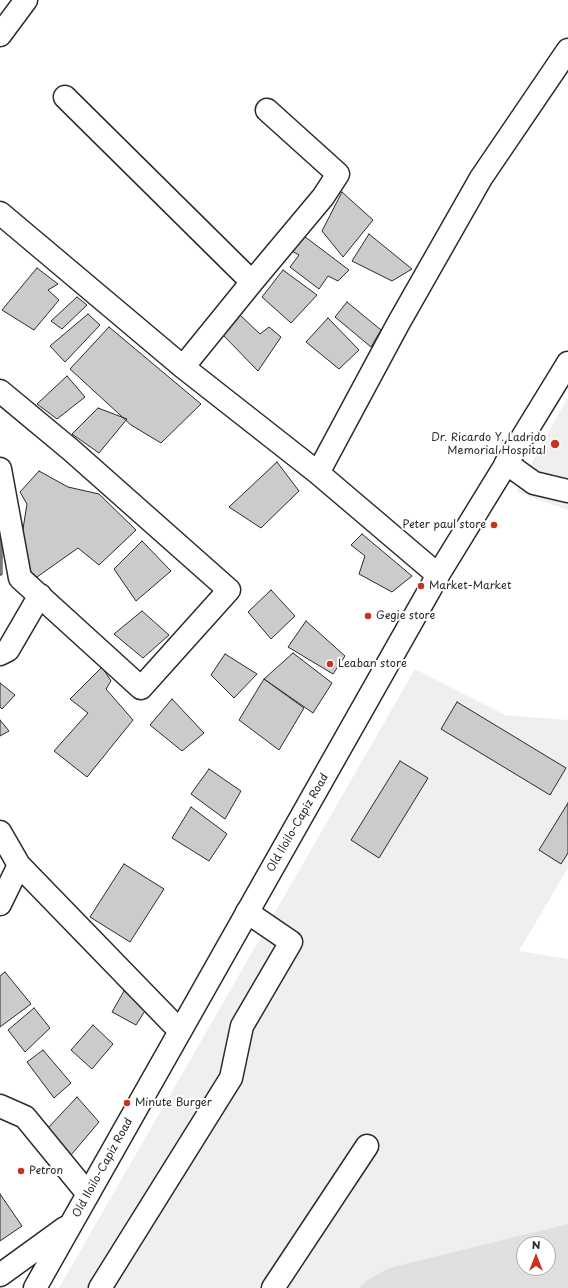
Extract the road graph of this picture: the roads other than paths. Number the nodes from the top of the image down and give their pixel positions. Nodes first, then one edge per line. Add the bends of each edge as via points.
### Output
1 (26, 0) edge
2 (0, 35) edge
3 (568, 50) edge
4 (65, 97) dead end
5 (267, 110) dead end
6 (0, 213) edge
7 (252, 282) junction
8 (568, 363) edge
9 (183, 367) junction
10 (0, 392) edge
11 (506, 463) junction
12 (0, 469) edge
13 (318, 472) junction
14 (568, 491) edge
15 (438, 575) junction
16 (40, 596) junction
17 (0, 654) edge
18 (0, 832) edge
19 (19, 865) junction
20 (0, 904) edge
21 (247, 912) junction
22 (180, 1030) junction
23 (0, 1106) edge
24 (367, 1146) dead end
25 (88, 1194) junction
26 (71, 1224) junction
27 (0, 1275) edge
28 (35, 1288) edge
29 (100, 1288) edge
30 (273, 1288) edge

1 - 2 street
3 - 13 street via 481,178
4 - 7 street
5 - 7 street via 338,174 323,197
6 - 9 street
7 - 9 street
8 - 11 street, Old Iloilo-Capiz Road
9 - 13 street
10 - 16 street via 71,450 229,590 141,688
11 - 14 street via 534,483
11 - 15 street, Old Iloilo-Capiz Road
12 - 16 street via 20,578
13 - 15 street
15 - 21 street, Old Iloilo-Capiz Road
16 - 17 street via 8,650
18 - 19 street
19 - 20 street
19 - 22 street
21 - 22 street, Old Iloilo-Capiz Road
21 - 29 street via 291,942 242,1026 231,1078
22 - 25 street, Old Iloilo-Capiz Road
23 - 25 street via 25,1117
24 - 30 street
25 - 26 street, Old Iloilo-Capiz Road
26 - 27 street
26 - 28 street, Old Iloilo-Capiz Road

